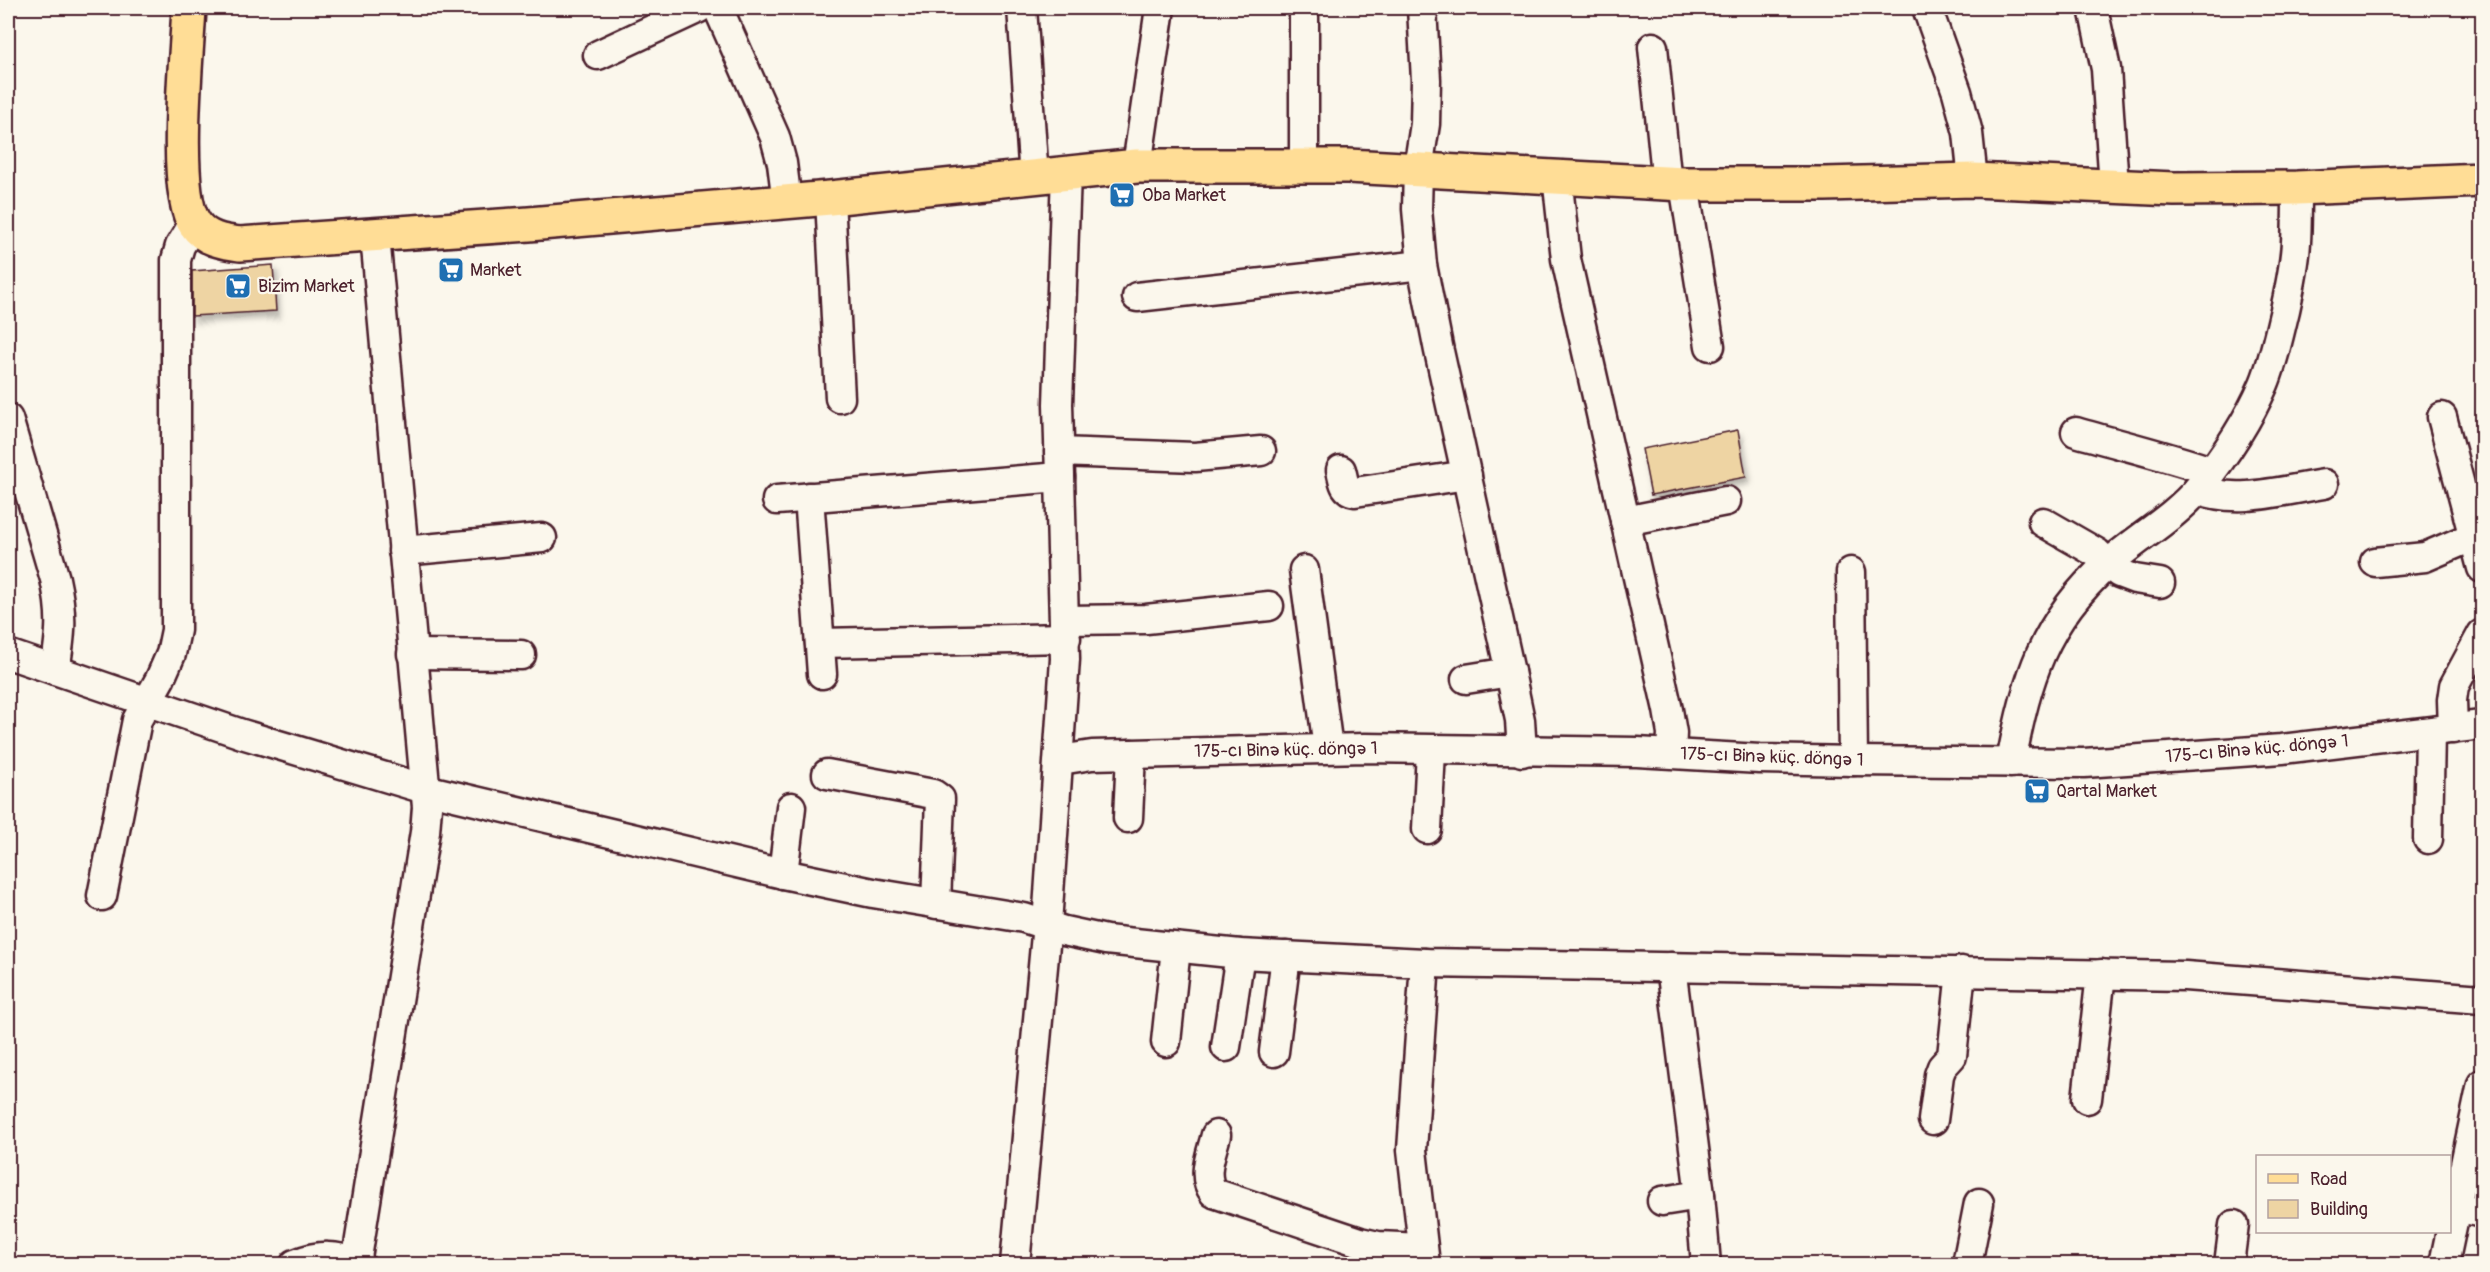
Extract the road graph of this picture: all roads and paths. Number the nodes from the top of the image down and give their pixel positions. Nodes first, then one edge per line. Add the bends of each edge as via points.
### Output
1 (189, 8) edge
2 (699, 8) edge
3 (718, 8) edge
4 (1022, 8) edge
5 (1160, 8) edge
6 (1304, 8) edge
7 (1422, 8) edge
8 (1927, 8) edge
9 (2093, 8) edge
10 (1653, 47) dead end
11 (598, 55) dead end
12 (1304, 165) junction
13 (1137, 166) junction
14 (1418, 169) junction
15 (1066, 173) junction
16 (1557, 176) junction
17 (1034, 178) junction
18 (1973, 180) junction
19 (2482, 180) edge
20 (1675, 184) junction
21 (2114, 186) junction
22 (2297, 188) junction
23 (830, 198) junction
24 (787, 202) junction
25 (194, 224) junction
26 (375, 236) junction
27 (1422, 265) junction
28 (1137, 297) dead end
29 (1710, 346) dead end
30 (840, 398) dead end
31 (2442, 417) dead end
32 (8, 419) edge
33 (2076, 432) dead end
34 (1261, 451) dead end
35 (1059, 465) junction
36 (1341, 470) dead end
37 (1467, 475) junction
38 (2205, 480) junction
39 (2324, 484) dead end
40 (809, 497) junction
41 (777, 500) dead end
42 (1726, 501) dead end
43 (1625, 521) junction
44 (2043, 522) dead end
45 (2474, 536) junction
46 (542, 538) dead end
47 (403, 551) junction
48 (2375, 562) dead end
49 (2108, 564) junction
50 (2482, 566) edge
51 (1304, 570) dead end
52 (1851, 572) dead end
53 (2160, 583) dead end
54 (1269, 606) dead end
55 (1066, 629) junction
56 (2482, 634) edge
57 (820, 643) junction
58 (8, 654) edge
59 (412, 654) junction
60 (521, 655) dead end
61 (55, 670) junction
62 (1510, 672) junction
63 (822, 674) dead end
64 (1466, 680) dead end
65 (147, 701) junction
66 (2482, 725) edge
67 (2442, 730) junction
68 (1328, 748) junction
69 (1431, 750) junction
70 (1522, 752) junction
71 (1671, 753) junction
72 (1131, 754) junction
73 (1060, 760) junction
74 (1853, 761) junction
75 (2011, 763) junction
76 (827, 774) dead end
77 (425, 789) junction
78 (791, 807) dead end
79 (1128, 818) dead end
80 (1427, 829) dead end
81 (2428, 839) dead end
82 (783, 874) junction
83 (102, 897) dead end
84 (936, 904) junction
85 (1047, 924) junction
86 (1176, 948) junction
87 (1240, 954) junction
88 (1286, 956) junction
89 (1425, 963) junction
90 (1671, 967) junction
91 (1961, 971) junction
92 (2102, 974) junction
93 (2482, 999) edge
94 (1166, 1042) dead end
95 (1226, 1047) dead end
96 (1274, 1052) dead end
97 (2482, 1084) edge
98 (2087, 1099) dead end
99 (1934, 1120) dead end
100 (1216, 1135) dead end
101 (1700, 1195) junction
102 (1662, 1201) dead end
103 (1979, 1203) dead end
104 (2469, 1210) edge
105 (2234, 1224) dead end
106 (1423, 1256) edge
107 (296, 1264) edge
108 (357, 1264) edge
109 (1015, 1264) edge
110 (1706, 1264) edge
111 (1966, 1264) edge
112 (2229, 1264) edge
113 (2444, 1264) edge

1 - 25 main road via 183,159 185,198
2 - 11 street
3 - 24 street via 775,137
4 - 17 street
5 - 13 street
6 - 12 street
7 - 14 street via 1426,91
8 - 18 street via 1968,133
9 - 21 street via 2106,69
10 - 20 street
12 - 13 main road
12 - 14 main road
13 - 15 main road
14 - 16 main road
14 - 27 street
15 - 17 main road
15 - 35 street
16 - 20 main road
16 - 43 street via 1566,259
17 - 23 main road
18 - 20 main road
18 - 21 main road
19 - 22 main road
20 - 29 street
21 - 22 main road
22 - 38 street via 2293,272 2274,356 2246,419
23 - 24 main road
23 - 30 street
24 - 26 main road
25 - 26 main road via 224,243
25 - 65 street via 180,246 177,260 176,630 171,654
26 - 47 street
27 - 28 street
27 - 37 street
31 - 45 street
32 - 61 street via 61,605 62,632
33 - 38 street via 2160,454
34 - 35 street
35 - 40 street
35 - 55 street
36 - 37 street via 1345,488 1355,492
37 - 62 street
38 - 39 street via 2208,493 2226,495
38 - 49 street via 2181,507
40 - 41 street
40 - 57 street
42 - 43 street
43 - 71 street via 1668,711
44 - 49 street via 2080,541
45 - 48 street via 2425,557
45 - 50 street
46 - 47 street
47 - 59 street
49 - 53 street via 2134,579
49 - 75 street via 2081,590 2043,646 2022,703
51 - 68 street
52 - 74 street
54 - 55 street
55 - 57 street
55 - 73 street
56 - 67 street via 2454,686
57 - 63 street
58 - 61 street
59 - 60 street
59 - 77 street
61 - 65 street
62 - 64 street
62 - 70 street
65 - 77 street
65 - 83 street via 132,741
66 - 67 street, 175-cı Binə küç. döngə 1
67 - 75 street, 175-cı Binə küç. döngə 1 via 2282,749 2129,761
67 - 81 street
68 - 69 street, 175-cı Binə küç. döngə 1
68 - 72 street, 175-cı Binə küç. döngə 1
69 - 70 street, 175-cı Binə küç. döngə 1
69 - 80 street
70 - 71 street, 175-cı Binə küç. döngə 1
71 - 74 street, 175-cı Binə küç. döngə 1
72 - 73 street, 175-cı Binə küç. döngə 1
72 - 79 street
73 - 85 street
74 - 75 street, 175-cı Binə küç. döngə 1
76 - 84 street via 933,794 940,799
77 - 82 street
77 - 108 street via 426,832
78 - 82 street
82 - 84 street
84 - 85 street
85 - 86 street via 1106,940
85 - 109 street
86 - 87 street
86 - 94 street
87 - 88 street
87 - 95 street
88 - 89 street
88 - 96 street
89 - 90 street
89 - 106 street via 1412,1150
90 - 91 street
90 - 101 street
91 - 92 street
91 - 99 street via 1952,1056 1939,1075
92 - 93 street via 2185,976
92 - 98 street
97 - 104 street
100 - 106 street via 1207,1173 1207,1184 1214,1193 1360,1242
101 - 102 street
101 - 110 street
103 - 111 street
104 - 113 street
105 - 112 street
107 - 108 street via 323,1256

